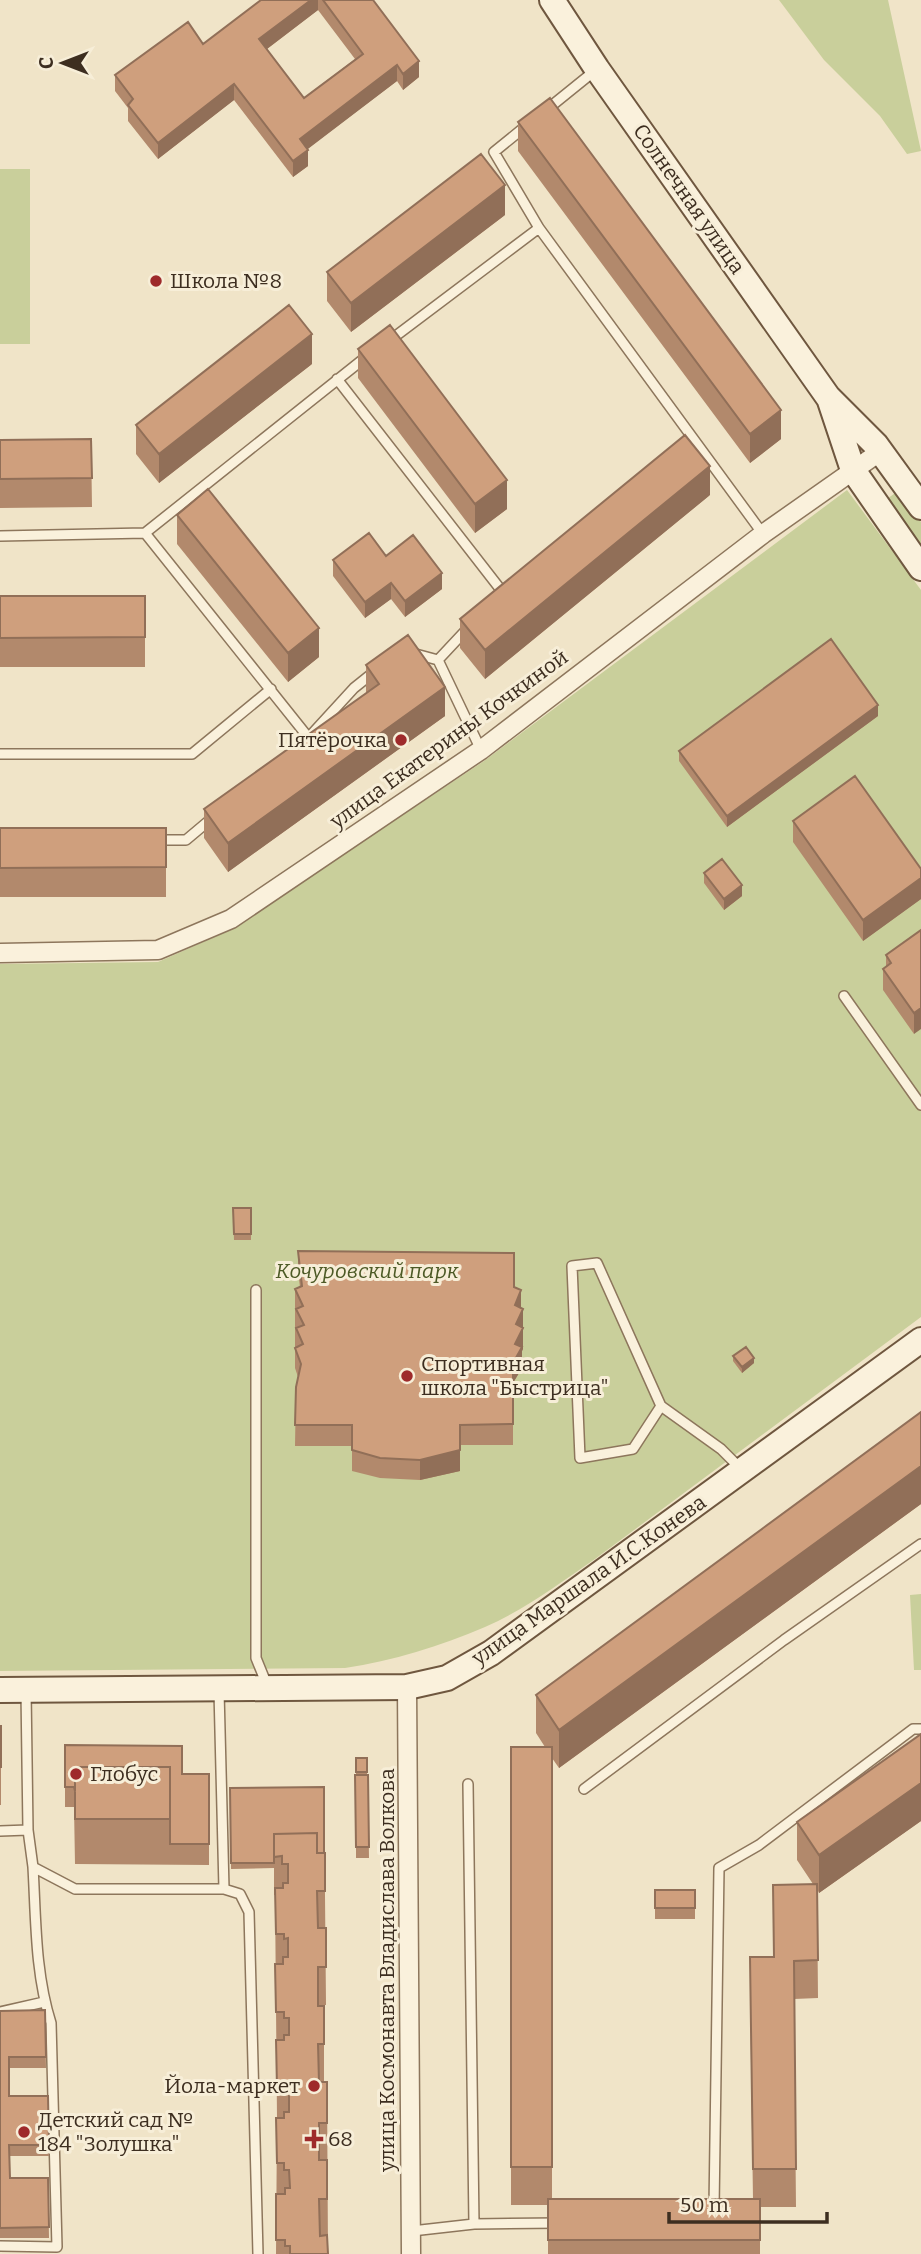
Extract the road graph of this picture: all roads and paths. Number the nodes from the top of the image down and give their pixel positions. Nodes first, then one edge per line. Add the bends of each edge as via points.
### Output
1 (552, 0) edge
2 (597, 69) junction
3 (539, 228) junction
4 (382, 346) edge
5 (371, 354) edge
6 (337, 379) junction
7 (828, 397) junction
8 (696, 441) junction
9 (685, 449) edge
10 (881, 452) junction
11 (853, 470) junction
12 (921, 507) edge
13 (145, 533) junction
14 (763, 534) junction
15 (0, 536) edge
16 (921, 568) edge
17 (512, 581) edge
18 (501, 590) junction
19 (492, 600) edge
20 (474, 620) edge
21 (402, 650) edge
22 (438, 660) junction
23 (383, 665) edge
24 (271, 689) junction
25 (308, 737) junction
26 (298, 746) edge
27 (481, 750) junction
28 (0, 754) edge
29 (217, 815) edge
30 (146, 840) edge
31 (0, 953) edge
32 (844, 996) dead end
33 (921, 1105) edge
34 (256, 1290) dead end
35 (921, 1340) edge
36 (661, 1406) junction
37 (743, 1470) junction
38 (921, 1544) edge
39 (407, 1687) junction
40 (268, 1688) junction
41 (219, 1689) junction
42 (0, 1690) edge
43 (26, 1690) junction
44 (921, 1729) edge
45 (468, 1784) dead end
46 (584, 1789) dead end
47 (28, 1830) junction
48 (0, 1831) edge
49 (33, 1867) junction
50 (223, 1889) junction
51 (44, 2002) junction
52 (0, 2012) edge
53 (701, 2214) edge
54 (574, 2221) edge
55 (474, 2224) junction
56 (412, 2231) junction
57 (0, 2246) edge
58 (258, 2254) edge
59 (411, 2254) edge

1 - 2 main road, Солнечная улица
2 - 3 lane via 494,152
2 - 7 main road, Солнечная улица
3 - 4 lane
3 - 8 lane
5 - 6 lane
6 - 13 lane
6 - 18 lane
7 - 10 main road, Солнечная улица
7 - 11 main road, Солнечная улица
8 - 9 lane
8 - 14 lane
10 - 11 street, улица Екатерины Кочкиной
10 - 12 main road, Солнечная улица
11 - 14 street, улица Екатерины Кочкиной
11 - 16 main road, Солнечная улица
13 - 15 lane
13 - 24 lane
14 - 27 street, улица Екатерины Кочкиной
17 - 18 lane
18 - 19 lane
20 - 22 lane
21 - 22 lane
22 - 27 lane
23 - 25 lane
24 - 25 lane
24 - 28 lane via 192,754
25 - 26 lane
27 - 31 street, улица Екатерины Кочкиной via 231,919 158,950
29 - 30 lane via 186,840
32 - 33 lane
34 - 40 lane via 256,1658
35 - 37 main road, улица Маршала И.С.Конева
36 - 36 lane via 597,1264 572,1266 580,1458 633,1449
36 - 37 lane
37 - 39 main road, улица Маршала И.С.Конева via 491,1653 447,1678
38 - 46 lane
39 - 40 main road, улица Маршала И.С.Конева
39 - 56 street, улица Космонавта Владислава Волкова
40 - 41 main road, улица Маршала И.С.Конева
41 - 43 main road, улица Маршала И.С.Конева
41 - 50 lane
42 - 43 main road, улица Маршала И.С.Конева
43 - 47 lane
44 - 53 lane via 913,1729 759,1845 719,1868 714,2214
45 - 55 lane
47 - 48 lane
47 - 49 lane
49 - 50 lane via 75,1889
49 - 51 lane
50 - 58 lane via 240,1895 249,1912
51 - 52 lane
51 - 57 lane via 51,2023 57,2247
54 - 55 lane
55 - 56 lane
56 - 59 street, улица Космонавта Владислава Волкова

